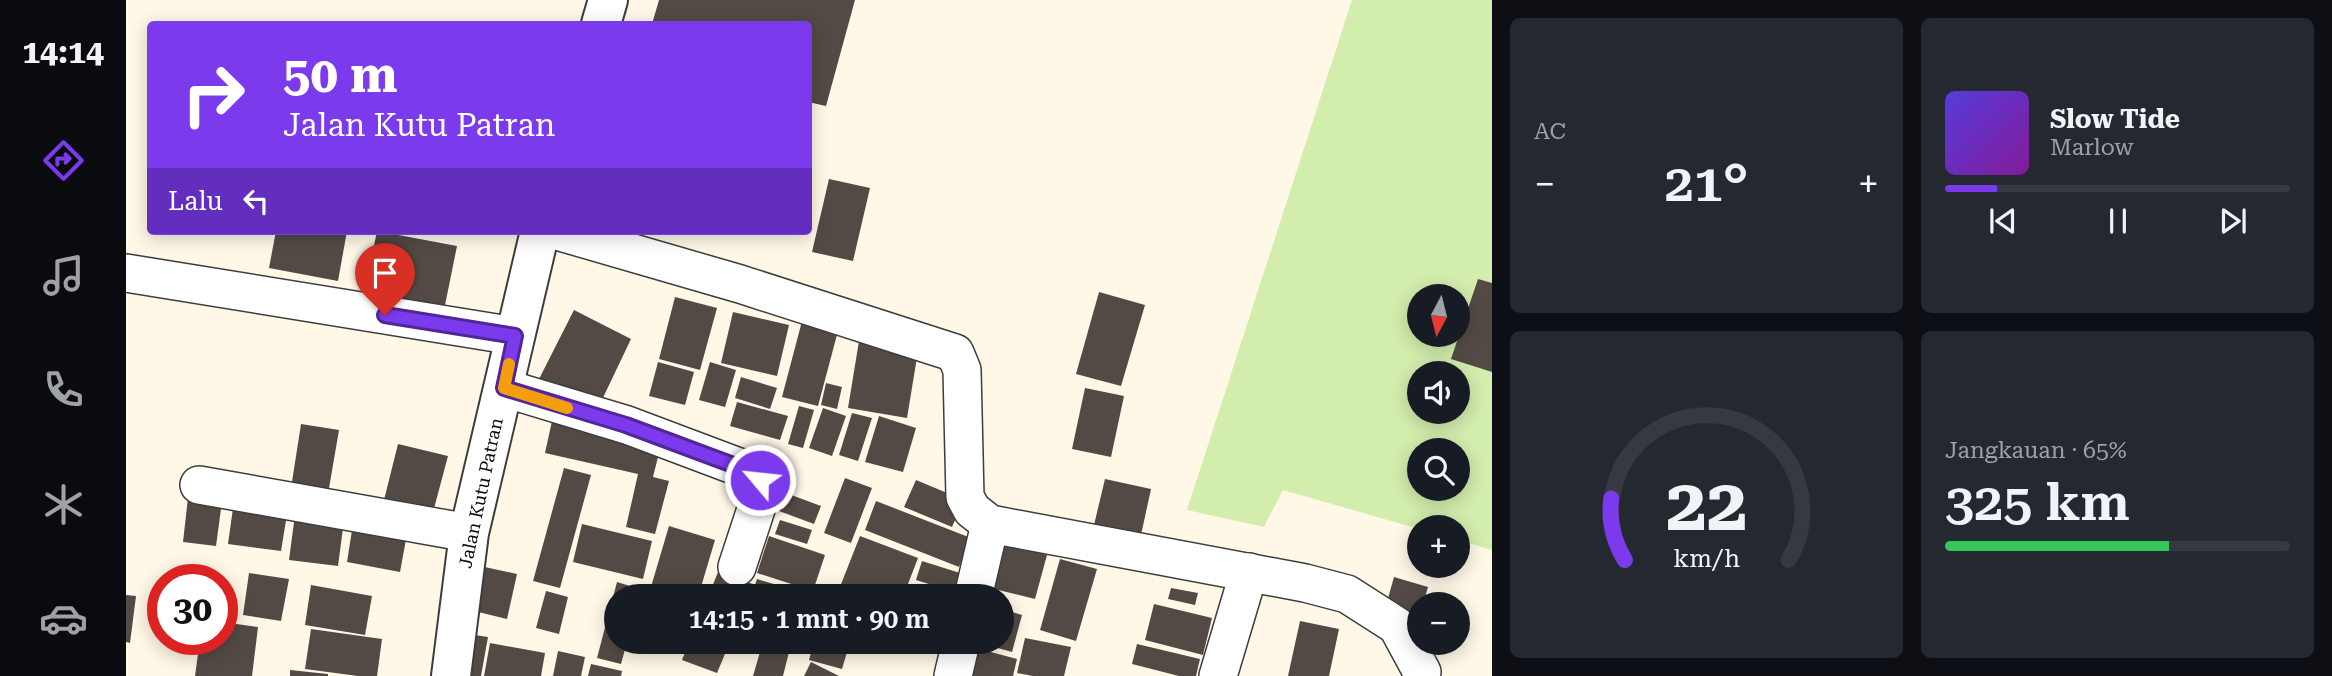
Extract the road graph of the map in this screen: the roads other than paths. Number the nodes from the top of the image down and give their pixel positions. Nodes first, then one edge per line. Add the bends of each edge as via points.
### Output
1 (608, 0) edge
2 (602, 21) edge
3 (539, 235) edge
4 (571, 235) edge
5 (126, 273) edge
6 (515, 336) junction
7 (504, 388) junction
8 (199, 485) dead end
9 (990, 524) junction
10 (470, 533) junction
11 (737, 567) dead end
12 (1249, 572) junction
13 (976, 584) edge
14 (958, 654) edge
15 (451, 676) edge
16 (953, 676) edge
17 (1218, 676) edge
18 (1422, 676) edge

1 - 2 street
3 - 6 street, Jalan Kutu Patran
4 - 9 street via 955,353 962,370 965,497 972,510
5 - 6 street
6 - 7 street, Jalan Kutu Patran
7 - 10 street, Jalan Kutu Patran
7 - 11 street via 626,425 744,469 760,480 761,494
8 - 10 street
9 - 12 street
9 - 13 street
10 - 15 street, Jalan Kutu Patran
12 - 17 street
12 - 18 street via 1347,594 1397,626
14 - 16 street

